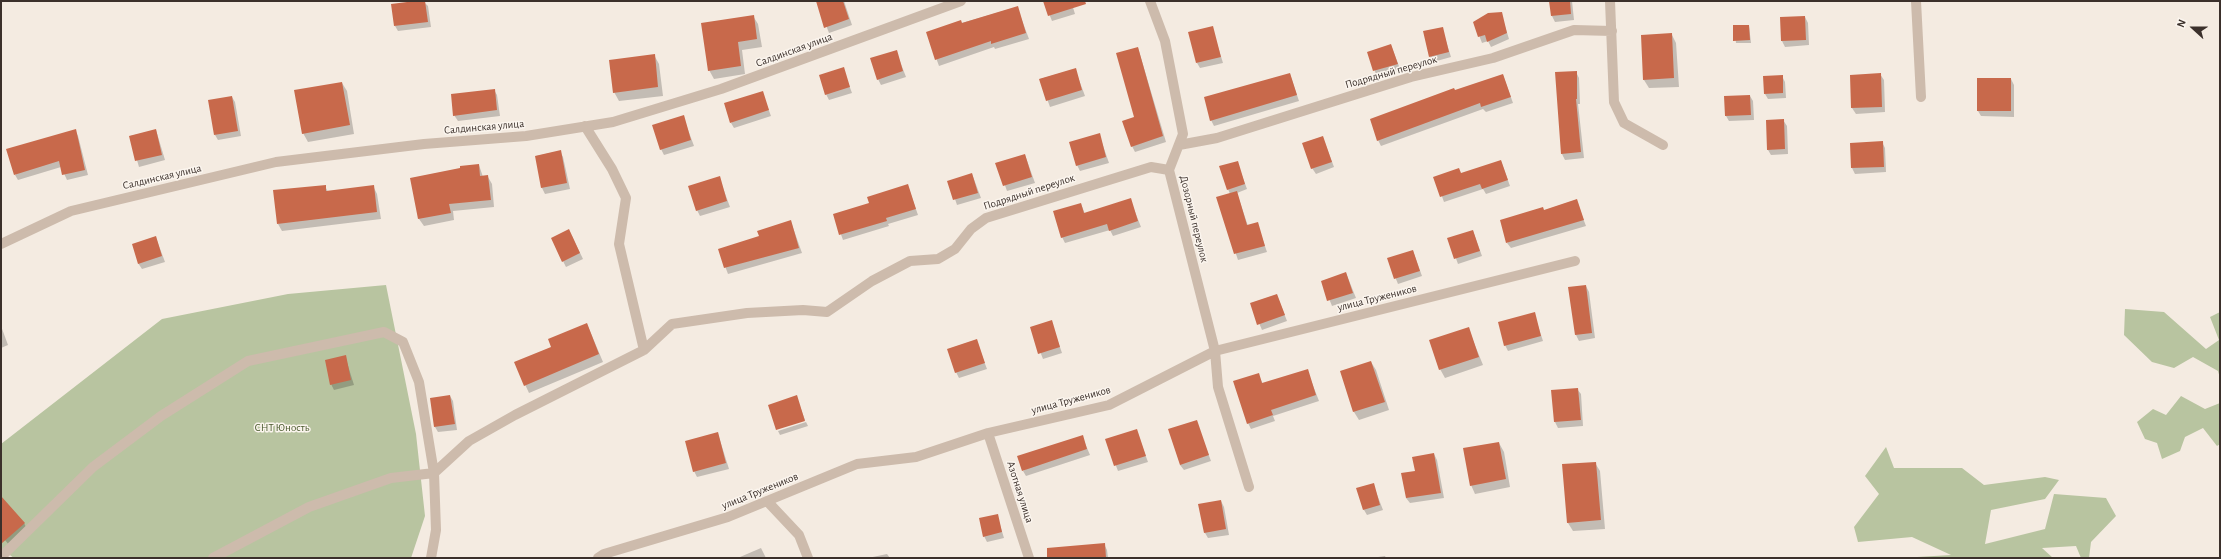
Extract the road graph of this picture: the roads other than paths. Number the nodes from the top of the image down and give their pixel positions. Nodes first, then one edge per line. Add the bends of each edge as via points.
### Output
1 (961, 1) edge
2 (1150, 1) edge
3 (1610, 1) edge
4 (1916, 1) edge
5 (1612, 31) junction
6 (1921, 97) dead end
7 (585, 126) junction
8 (1179, 145) junction
9 (1663, 145) dead end
10 (1169, 170) junction
11 (1, 244) edge
12 (1574, 261) dead end
13 (644, 350) junction
14 (1215, 351) junction
15 (988, 433) junction
16 (434, 473) junction
17 (1249, 487) dead end
18 (767, 501) junction
19 (1, 557) edge
20 (213, 558) edge
21 (431, 558) edge
22 (598, 558) edge
23 (808, 558) edge
24 (1029, 558) edge

1 - 7 street, Салдинская улица via 721,89 613,122
2 - 8 street, Дозорный переулок via 1165,42 1183,134
3 - 5 street
4 - 6 street
5 - 8 street, Подрядный переулок via 1574,30 1492,58 1411,77 1217,138
5 - 9 street via 1614,102 1624,123
7 - 11 street, Салдинская улица via 526,136 424,144 276,162 71,211
7 - 13 street via 612,169 626,198 619,244
8 - 10 street, Дозорный переулок
10 - 13 street, Подрядный переулок via 1151,167 986,218 971,229 955,249 938,260 910,261 872,281 827,312 803,310 747,313 672,324
10 - 14 street, Дозорный переулок
12 - 14 street, улица Тружеников
13 - 16 street via 469,441
14 - 15 street, улица Тружеников via 1109,405
14 - 17 street, Дозорный переулок via 1218,388
15 - 18 street, улица Тружеников via 916,457 857,464
15 - 24 street, Азотная улица
16 - 19 street via 419,382 403,342 384,332 326,343 248,362 161,416 93,467
16 - 20 street via 391,478 309,507
16 - 21 street via 436,530
18 - 22 street, улица Тружеников via 728,517 604,554
18 - 23 street via 798,535

